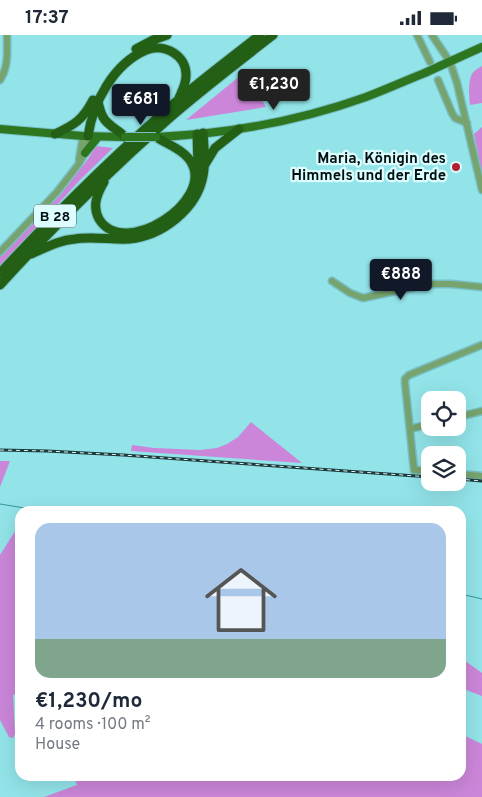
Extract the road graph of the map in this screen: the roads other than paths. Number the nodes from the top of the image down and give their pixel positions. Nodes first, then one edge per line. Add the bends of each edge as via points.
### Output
1 (7, 35) edge
2 (167, 35) edge
3 (260, 35) edge
4 (273, 35) edge
5 (417, 35) edge
6 (432, 35) edge
7 (482, 47) edge
8 (430, 62) dead end
9 (450, 62) junction
10 (0, 80) edge
11 (438, 80) dead end
12 (178, 101) junction
13 (95, 103) junction
14 (467, 123) junction
15 (0, 129) edge
16 (239, 129) junction
17 (200, 133) junction
18 (56, 134) junction
19 (121, 135) junction
20 (90, 136) junction
21 (156, 137) junction
22 (85, 153) joint
23 (78, 165) junction
24 (204, 167) junction
25 (112, 170) junction
26 (196, 178) junction
27 (482, 190) edge
28 (0, 251) edge
29 (26, 256) junction
30 (0, 273) edge
31 (332, 281) dead end
32 (0, 285) edge
33 (482, 287) edge
34 (482, 345) edge
35 (482, 411) edge
36 (466, 415) edge
37 (421, 426) edge
38 (410, 429) junction
39 (421, 470) edge
40 (466, 475) edge
41 (482, 476) edge

1 - 10 street via 8,59
2 - 13 highway via 153,39 122,59 103,81
3 - 12 highway, B 28
4 - 25 highway, B 28 via 167,120
5 - 8 street
6 - 9 street
7 - 9 main road
9 - 14 street
9 - 16 main road, bridge via 367,97 314,113
11 - 14 street via 452,113
12 - 13 highway via 186,79 184,65 174,52 159,48 144,51 124,66
12 - 30 highway, B 28 via 106,165
13 - 18 highway via 80,121
13 - 19 highway via 104,120
13 - 20 highway via 84,128
14 - 27 street
15 - 18 main road
16 - 17 main road
16 - 24 highway via 215,148
17 - 21 main road
17 - 24 highway
17 - 26 highway
18 - 20 main road
19 - 20 main road
19 - 21 main road, bridge
20 - 22 main road
20 - 23 street
21 - 26 highway via 187,157
22 - 23 street
23 - 28 street via 57,192
24 - 29 highway via 195,197 182,213 150,234 128,239 74,239
25 - 26 highway via 98,192 96,209 104,225 126,233 158,224 173,213 186,199
25 - 29 highway, B 28
29 - 32 highway, B 28
31 - 33 street via 363,297 429,284
34 - 38 street via 406,377
35 - 36 street
37 - 38 street
38 - 39 street via 414,470
40 - 41 street

